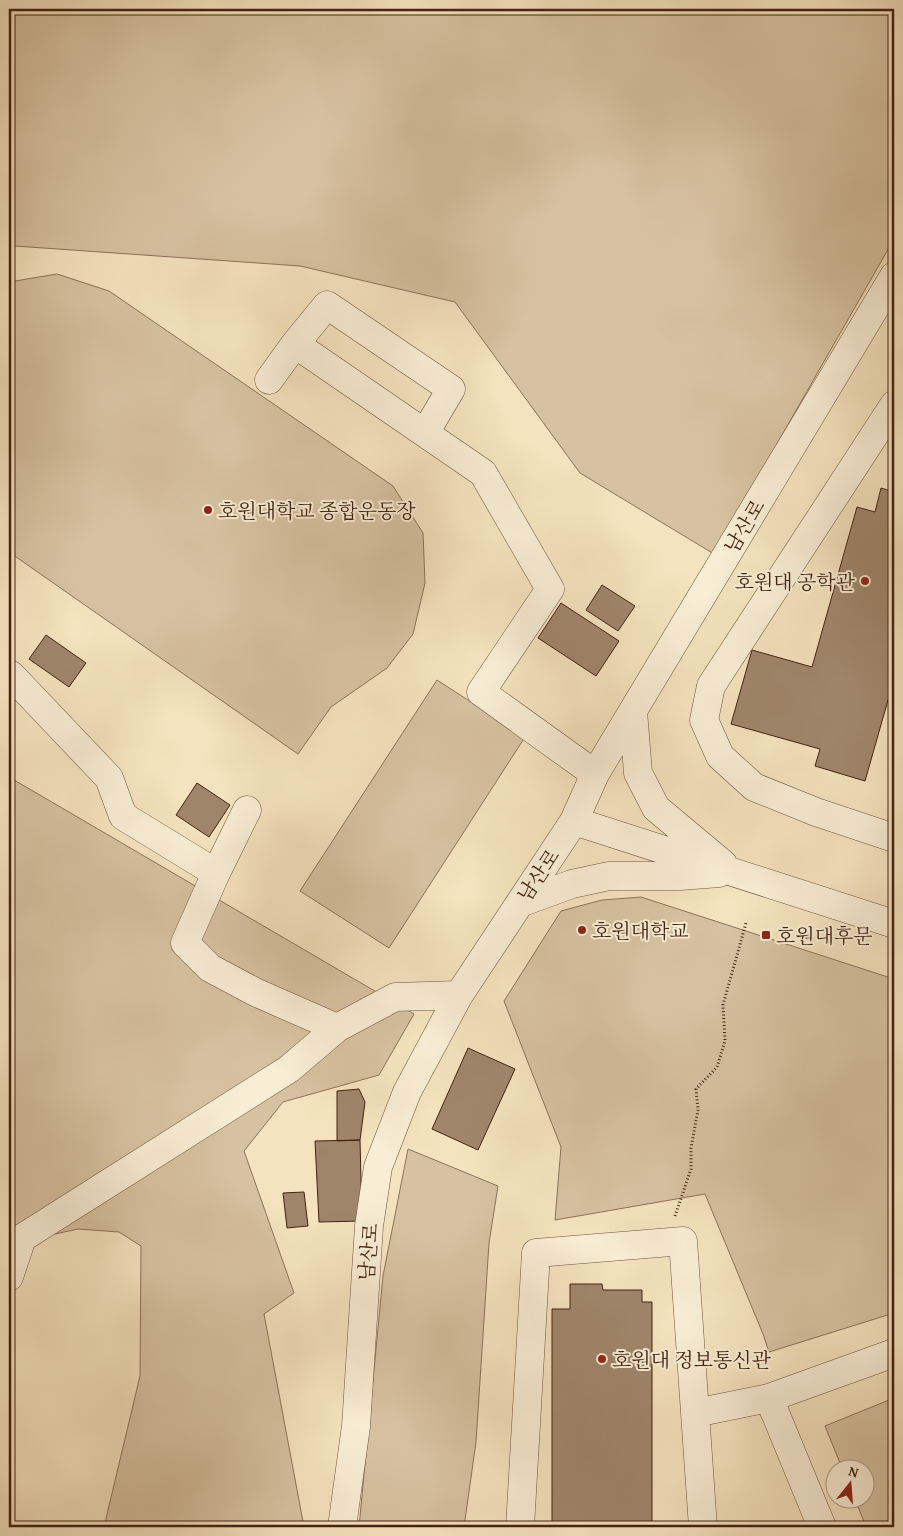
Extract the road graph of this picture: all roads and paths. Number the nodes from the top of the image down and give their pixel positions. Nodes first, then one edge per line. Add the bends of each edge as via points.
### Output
1 (894, 276) edge
2 (295, 344) junction
3 (269, 380) dead end
4 (894, 406) edge
5 (425, 434) junction
6 (11, 675) dead end
7 (633, 711) junction
8 (595, 774) junction
9 (247, 810) dead end
10 (574, 821) junction
11 (894, 838) edge
12 (733, 872) junction
13 (216, 873) junction
14 (520, 903) junction
15 (746, 923) dead end
16 (894, 924) edge
17 (459, 995) junction
18 (337, 1028) junction
19 (675, 1216) dead end
20 (9, 1277) edge
21 (894, 1353) edge
22 (769, 1398) junction
23 (695, 1413) junction
24 (342, 1527) edge
25 (520, 1527) edge
26 (703, 1527) edge
27 (822, 1527) edge

1 - 7 street, 남산로
2 - 3 street
2 - 5 street
2 - 5 street via 327,305 451,390
4 - 11 street via 711,686 704,720 720,756 754,787
5 - 8 street via 483,473 550,590 481,692
6 - 13 street via 109,778 123,816
7 - 8 street, 남산로
7 - 12 street via 638,773 656,808
8 - 10 street, 남산로
9 - 13 street
10 - 12 street
10 - 14 street, 남산로
12 - 14 street via 609,876 572,884
12 - 16 street
13 - 18 street via 185,943 210,968
14 - 17 street, 남산로
15 - 19 path via 723,1005 725,1041 717,1067 696,1089 698,1110 691,1168
17 - 18 street via 395,996
17 - 24 street, 남산로 via 408,1092 378,1167 369,1226 356,1426
18 - 20 street via 289,1069 22,1238
21 - 22 street
22 - 23 street
22 - 27 street
23 - 25 street via 683,1241 536,1253
23 - 26 street

